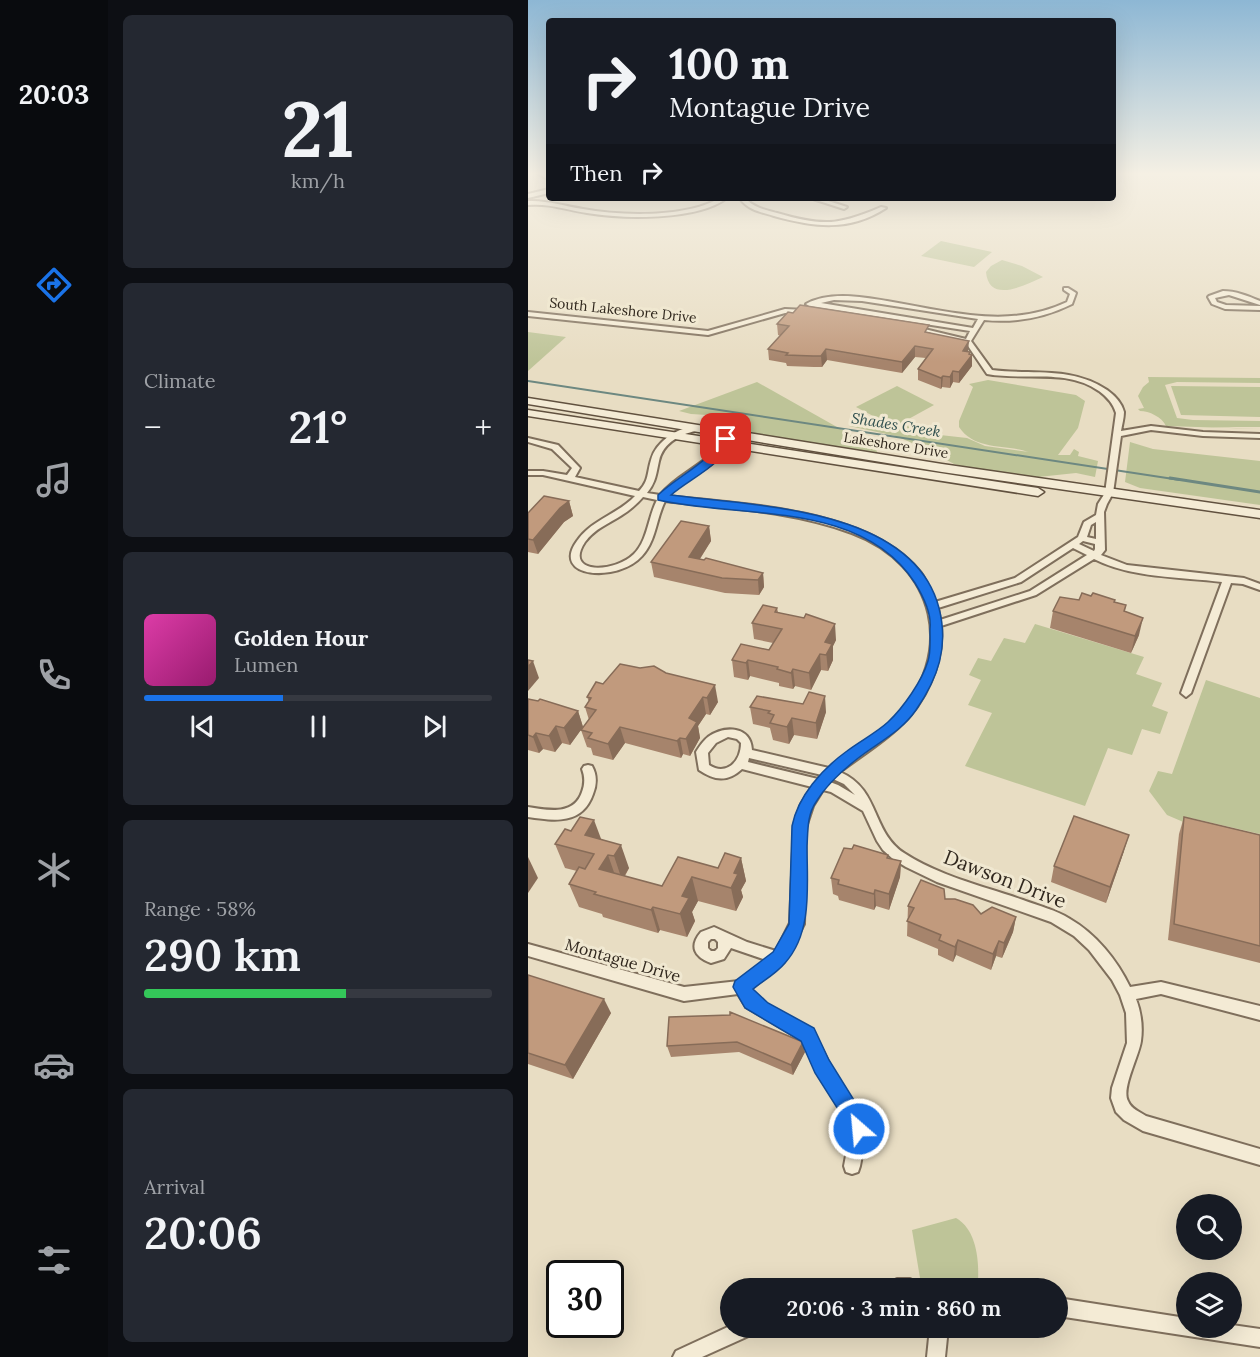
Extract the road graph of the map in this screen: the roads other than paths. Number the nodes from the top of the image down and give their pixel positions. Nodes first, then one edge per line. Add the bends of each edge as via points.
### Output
1 (1066, 289) dead end
2 (809, 304) junction
3 (1260, 305) edge
4 (785, 311) junction
5 (528, 314) edge
6 (819, 314) edge
7 (982, 318) junction
8 (910, 328) edge
9 (974, 330) junction
10 (968, 340) junction
11 (528, 401) edge
12 (528, 413) edge
13 (696, 428) junction
14 (1117, 436) junction
15 (1260, 436) edge
16 (672, 437) junction
17 (723, 439) junction
18 (528, 440) edge
19 (528, 473) edge
20 (570, 478) junction
21 (641, 494) junction
22 (1105, 497) junction
23 (662, 498) junction
24 (1260, 514) edge
25 (1098, 517) junction
26 (1260, 525) edge
27 (1078, 541) junction
28 (1098, 542) junction
29 (1094, 555) junction
30 (1227, 580) junction
31 (1260, 587) edge
32 (932, 606) junction
33 (937, 624) junction
34 (1186, 693) dead end
35 (747, 753) junction
36 (741, 764) junction
37 (588, 769) dead end
38 (831, 774) junction
39 (821, 784) junction
40 (866, 807) junction
41 (528, 812) edge
42 (723, 937) junction
43 (744, 948) junction
44 (528, 950) edge
45 (719, 954) junction
46 (779, 958) junction
47 (742, 987) junction
48 (1127, 994) junction
49 (1260, 1013) edge
50 (1260, 1157) edge
51 (852, 1166) dead end
52 (1068, 1309) edge
53 (1176, 1325) edge
54 (1242, 1335) edge
55 (725, 1338) edge
56 (938, 1338) edge
57 (1260, 1338) edge
58 (682, 1357) edge
59 (936, 1357) edge

1 - 7 street, South Lakeshore Drive via 1073,292 1070,303 1041,314 1019,321
2 - 4 street, South Lakeshore Drive
2 - 7 street, South Lakeshore Drive via 834,298 862,299
2 - 9 street, South Lakeshore Drive
3 - 3 street via 1232,293 1211,297 1214,303 1226,307
4 - 5 street, South Lakeshore Drive via 708,333
4 - 6 street, South Lakeshore Drive
7 - 9 street
8 - 10 street
9 - 10 street
10 - 14 street via 990,372 1051,373 1083,380 1103,390 1119,408
11 - 13 main road, Lakeshore Drive
12 - 16 main road, Lakeshore Drive
13 - 16 street
13 - 17 main road, Lakeshore Drive
14 - 15 street via 1151,428 1203,435
14 - 22 street
16 - 17 main road, Lakeshore Drive
16 - 21 street via 658,452 653,476
17 - 22 main road, Lakeshore Drive
17 - 23 street via 708,463
18 - 20 street via 555,447 576,468
19 - 20 street
20 - 21 street
21 - 23 street
21 - 23 street via 631,506 582,539 575,554 581,566 610,570 634,559 645,547
22 - 24 main road, Lakeshore Drive
22 - 25 street
22 - 26 main road, Lakeshore Drive
23 - 32 street via 811,516 843,525 887,547 912,569
25 - 27 street via 1087,524
25 - 28 street
27 - 28 street
27 - 29 street
27 - 32 street via 1018,580
28 - 29 street via 1100,550
29 - 30 street via 1126,568
29 - 33 street via 1033,593
30 - 31 street
30 - 34 street
32 - 33 street
33 - 38 street via 935,661 910,707 892,727
35 - 36 street
35 - 36 street via 743,738 728,732 712,740 702,752 703,767 711,773 727,773
35 - 38 street, Dawson Drive
36 - 39 street
37 - 41 street via 591,776 585,801 573,813 558,816
38 - 39 street
38 - 40 street, Dawson Drive via 856,787
39 - 40 street
39 - 46 street via 802,813 797,924
40 - 48 street, Dawson Drive via 877,833 905,859 1073,927 1102,955
42 - 43 street
42 - 45 street via 726,944
42 - 45 street via 709,934 700,943 706,956
43 - 45 street
43 - 46 street
44 - 47 street, Montague Drive via 684,994
46 - 47 street
47 - 51 street via 751,1002 807,1035 857,1121
48 - 49 street via 1161,988
48 - 50 street, Dawson Drive via 1134,1018 1134,1044 1118,1088 1126,1114 1143,1124
52 - 53 street
54 - 57 street
55 - 58 street
56 - 59 street

